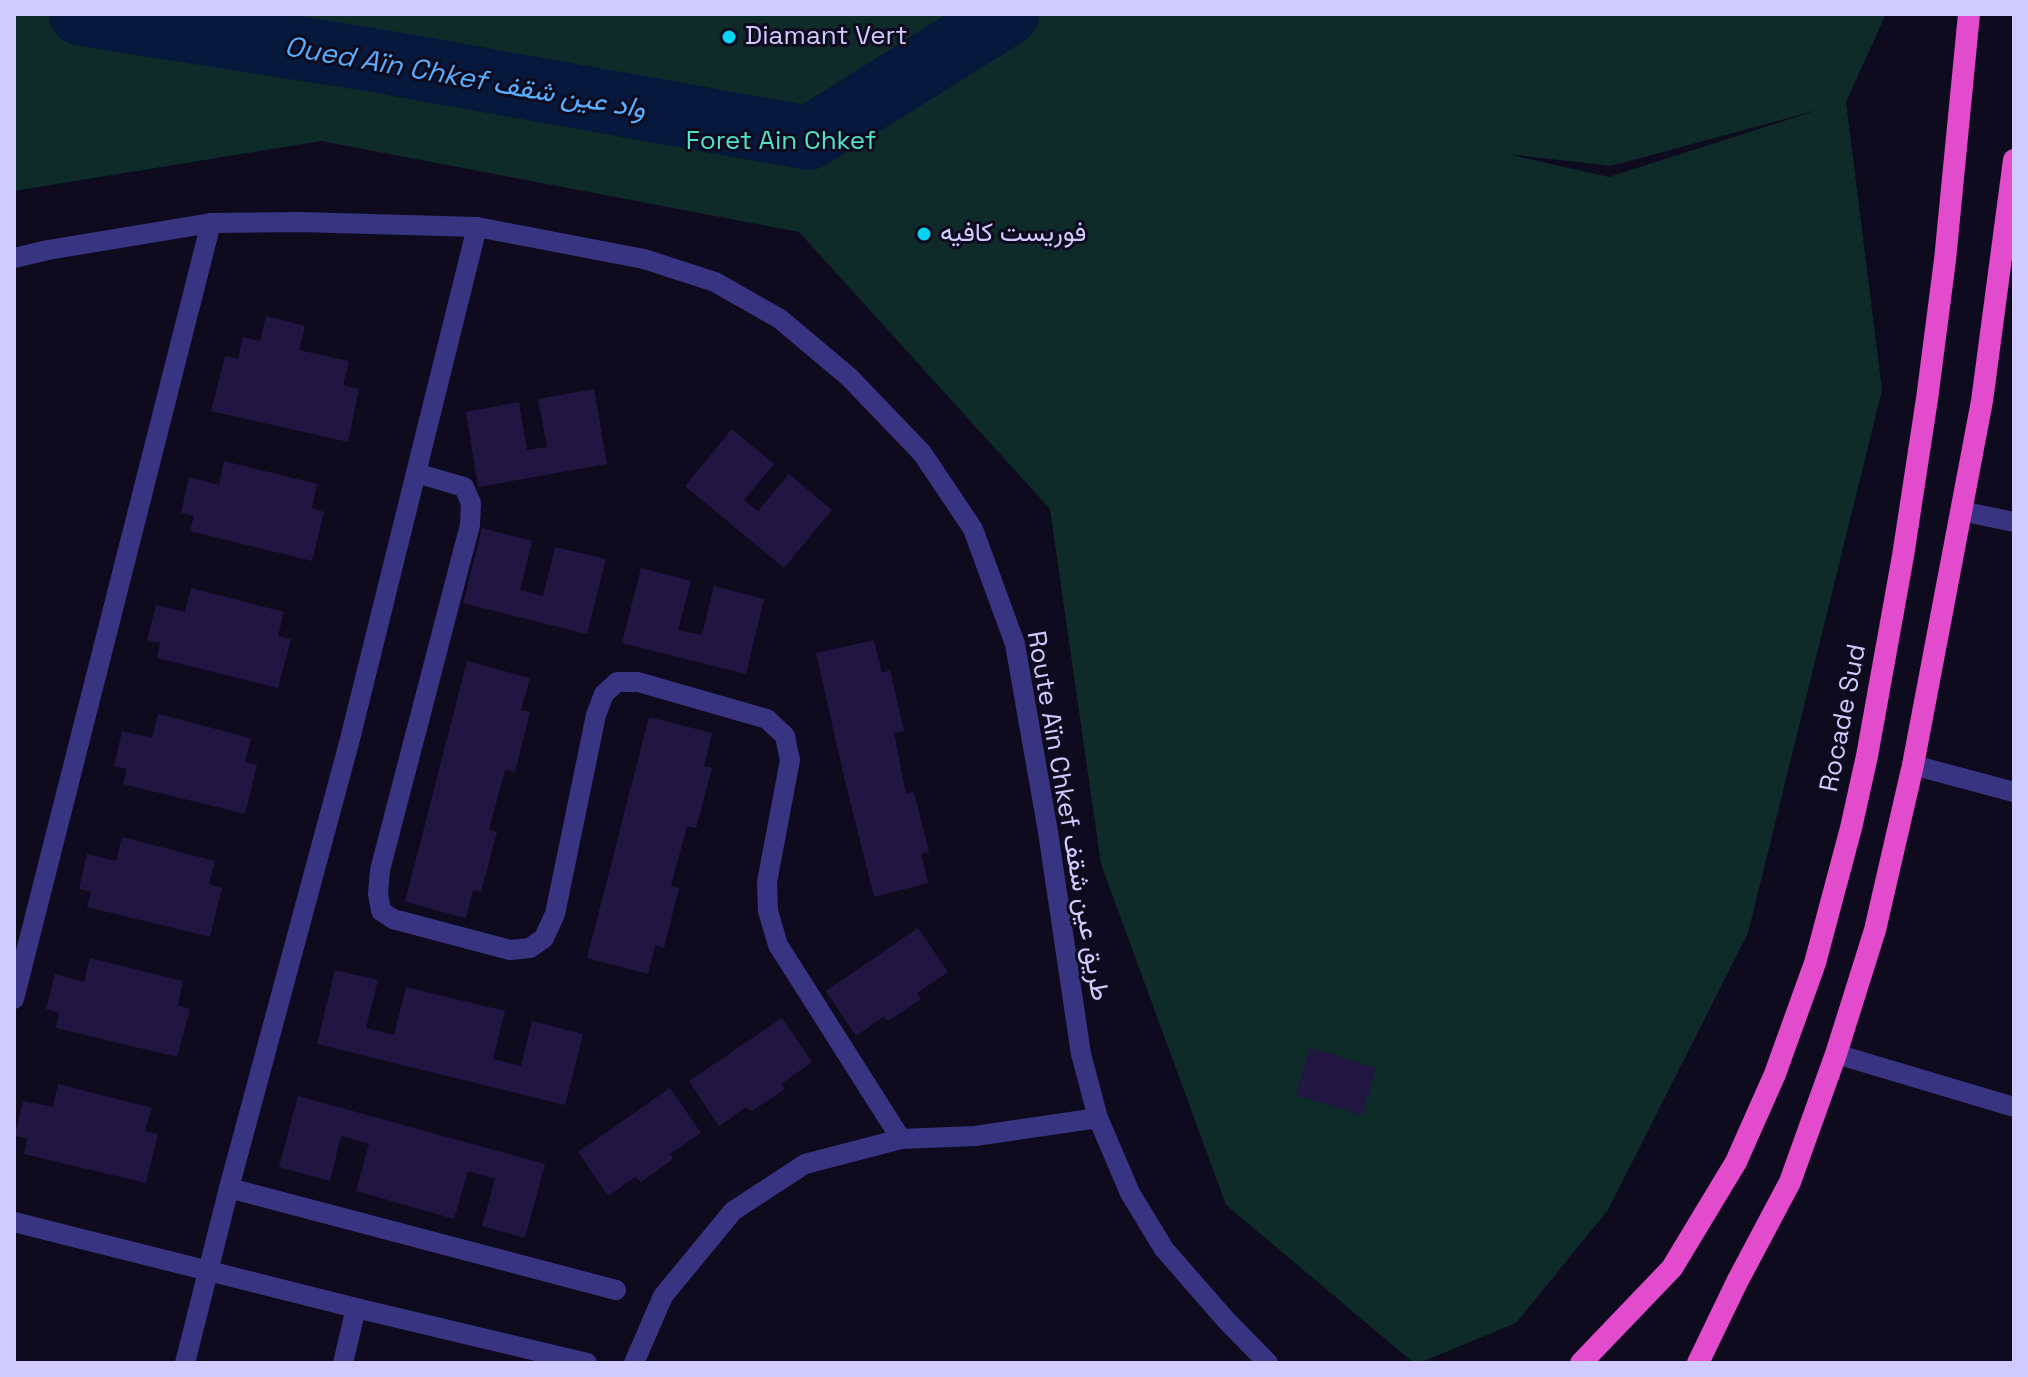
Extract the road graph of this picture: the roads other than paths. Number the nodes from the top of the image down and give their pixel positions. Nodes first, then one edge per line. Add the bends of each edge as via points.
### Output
1 (1969, 14) edge
2 (2014, 160) edge
3 (211, 223) junction
4 (477, 227) junction
5 (2010, 232) edge
6 (14, 258) edge
7 (416, 473) junction
8 (1961, 511) junction
9 (2014, 522) edge
10 (1913, 765) junction
11 (2014, 792) edge
12 (14, 999) edge
13 (1836, 1054) junction
14 (2014, 1107) edge
15 (1098, 1118) junction
16 (901, 1139) junction
17 (229, 1188) junction
18 (14, 1222) edge
19 (207, 1269) junction
20 (616, 1290) dead end
21 (356, 1308) junction
22 (185, 1363) edge
23 (343, 1363) edge
24 (587, 1363) edge
25 (634, 1363) edge
26 (1268, 1363) edge
27 (1581, 1363) edge
28 (1698, 1363) edge

1 - 27 highway, Rocade Sud via 1945,260 1903,556 1867,756 1815,963 1736,1162 1672,1268
2 - 5 highway
3 - 4 street, Route Aïn Chkef طريق عين شقف
3 - 6 street, Route Aïn Chkef طريق عين شقف
3 - 12 street
4 - 7 street
4 - 15 street, Route Aïn Chkef طريق عين شقف via 644,259 715,282 780,319 849,377 922,453 973,529 1015,644 1081,1054
5 - 8 highway
7 - 16 street via 464,487 471,503 470,525 380,870 381,911 393,919 510,950 530,948 544,938 555,914 596,715 604,694 617,682 638,682 767,719 785,736 790,760 767,882 768,911 778,945
7 - 17 street
8 - 9 street
8 - 10 highway
10 - 11 street
10 - 13 highway via 1875,930
13 - 14 street
13 - 28 highway via 1790,1182
15 - 16 street via 975,1136
15 - 26 street, Route Aïn Chkef طريق عين شقف via 1130,1193 1164,1249
16 - 25 street via 805,1164 733,1211 663,1296
17 - 19 street
17 - 20 street
18 - 19 street
19 - 21 street
19 - 22 street
21 - 23 street
21 - 24 street

